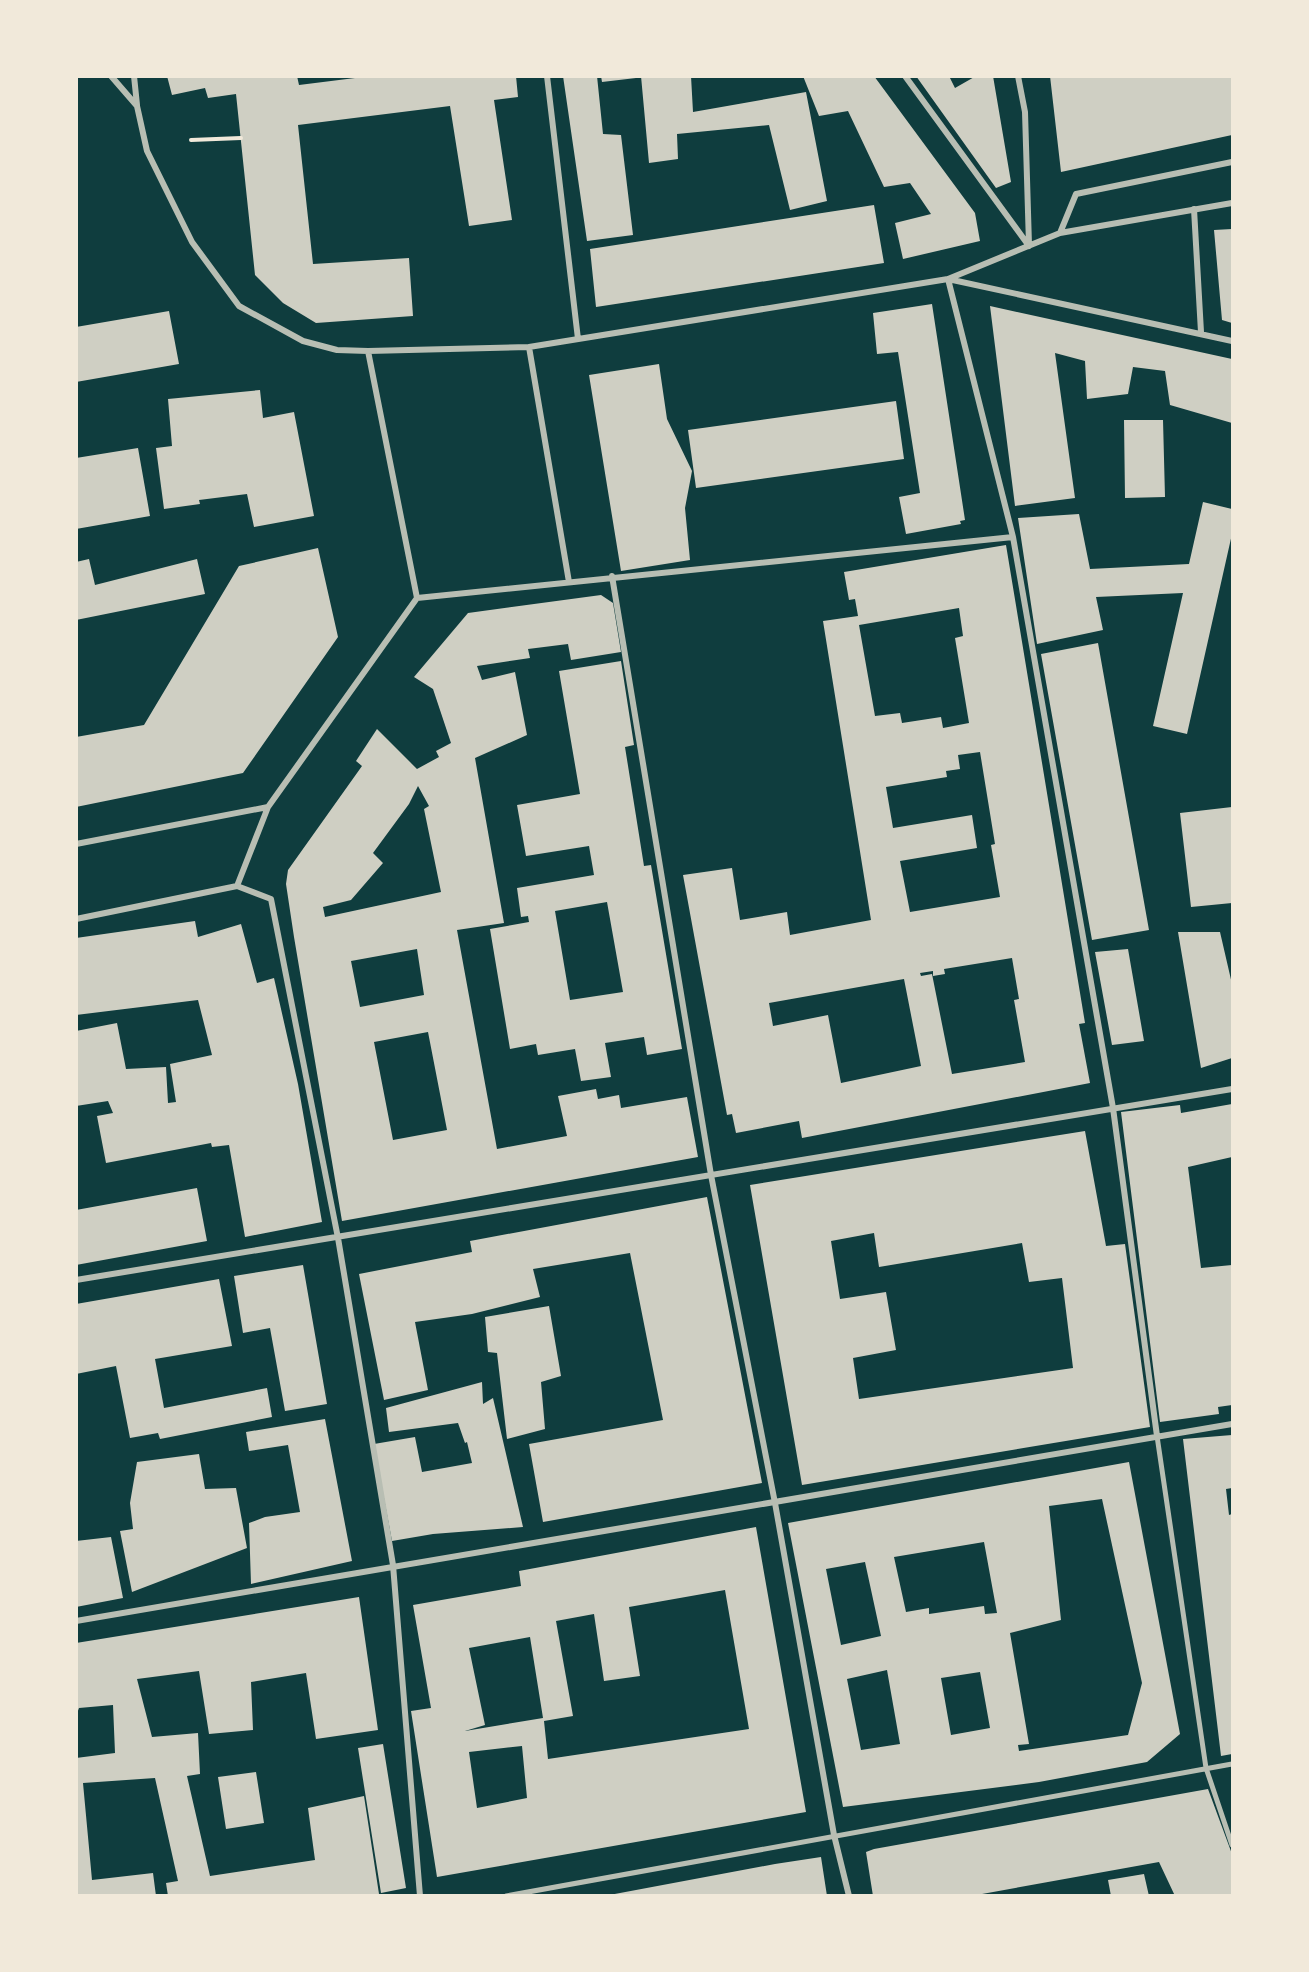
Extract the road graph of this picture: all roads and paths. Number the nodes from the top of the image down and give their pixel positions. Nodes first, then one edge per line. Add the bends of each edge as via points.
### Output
1 (111, 76) edge
2 (134, 76) edge
3 (547, 76) edge
4 (905, 76) edge
5 (1018, 76) edge
6 (137, 106) junction
7 (241, 138) dead end
8 (191, 140) dead end
9 (1233, 162) edge
10 (1233, 203) edge
11 (1194, 209) junction
12 (1060, 233) junction
13 (1029, 246) junction
14 (948, 279) junction
15 (1201, 332) junction
16 (578, 339) junction
17 (1233, 340) edge
18 (529, 347) junction
19 (368, 351) junction
20 (1012, 537) junction
21 (612, 576) junction
22 (569, 582) junction
23 (417, 598) junction
24 (268, 807) junction
25 (76, 844) edge
26 (237, 886) junction
27 (76, 919) edge
28 (1233, 1089) edge
29 (1113, 1108) junction
30 (711, 1175) junction
31 (338, 1238) junction
32 (76, 1280) edge
33 (1233, 1424) edge
34 (1157, 1436) junction
35 (775, 1503) junction
36 (393, 1565) junction
37 (76, 1621) edge
38 (1233, 1764) edge
39 (1206, 1768) junction
40 (834, 1835) junction
41 (1233, 1845) edge
42 (420, 1896) edge
43 (506, 1896) edge
44 (849, 1896) edge

1 - 6 street
2 - 6 street
3 - 16 street
4 - 13 street
5 - 13 street via 1025,112
6 - 19 street via 147,151 192,243 239,306 303,341 337,350
7 - 8 path
9 - 12 street via 1076,194
10 - 11 street
11 - 12 street
11 - 15 street
12 - 13 street
13 - 14 street
14 - 15 street
14 - 16 street
14 - 20 street
15 - 17 street
16 - 18 street
18 - 19 street
18 - 22 street
19 - 23 street
20 - 21 street
20 - 29 street
21 - 22 street
21 - 30 street
22 - 23 street
23 - 24 street
24 - 25 street
24 - 26 street
26 - 27 street
26 - 31 street via 271,899
28 - 29 street
29 - 30 street
29 - 34 street
30 - 31 street
30 - 35 street
31 - 32 street
31 - 36 street
33 - 34 street
34 - 35 street
34 - 39 street
35 - 36 street
35 - 40 street
36 - 37 street
36 - 42 street
38 - 39 street
39 - 40 street
39 - 41 street
40 - 43 street
40 - 44 street

